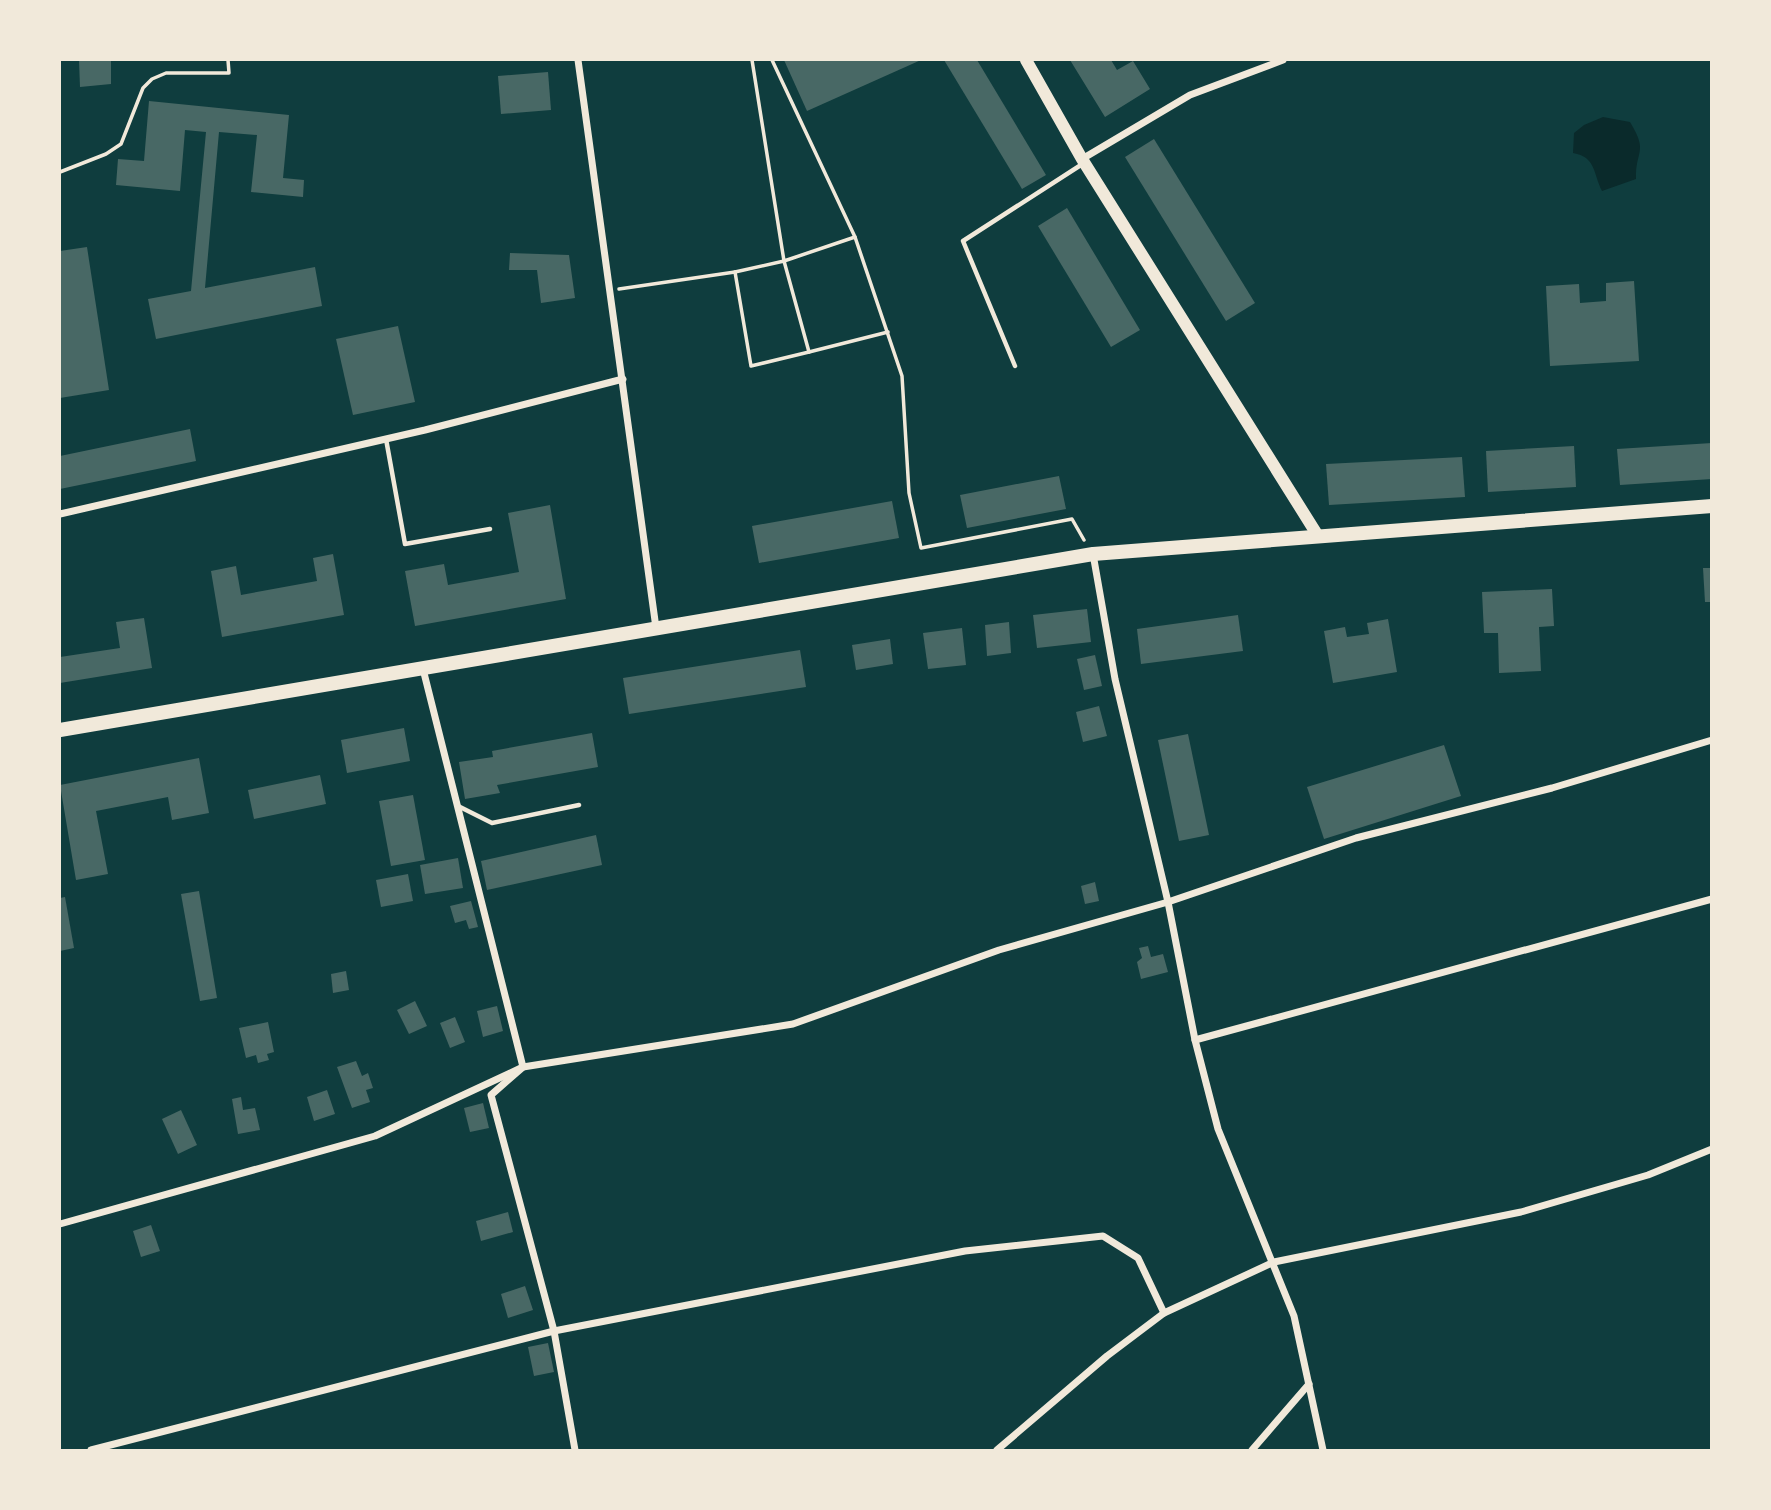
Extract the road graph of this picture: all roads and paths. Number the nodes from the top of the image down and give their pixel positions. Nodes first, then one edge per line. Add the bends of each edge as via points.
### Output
1 (228, 60) edge
2 (578, 60) edge
3 (752, 60) edge
4 (772, 60) edge
5 (1026, 60) edge
6 (1283, 60) edge
7 (1083, 160) junction
8 (60, 172) edge
9 (855, 237) junction
10 (785, 261) junction
11 (734, 272) junction
12 (610, 290) junction
13 (889, 332) junction
14 (809, 352) junction
15 (1015, 366) dead end
16 (623, 379) junction
17 (386, 439) junction
18 (1712, 506) edge
19 (60, 513) edge
20 (489, 529) dead end
21 (1318, 536) junction
22 (1093, 554) junction
23 (656, 629) junction
24 (423, 669) junction
25 (60, 730) edge
26 (1712, 740) edge
27 (579, 805) dead end
28 (457, 806) junction
29 (1712, 899) edge
30 (1168, 902) junction
31 (1195, 1040) junction
32 (523, 1068) junction
33 (1712, 1149) edge
34 (60, 1224) edge
35 (1274, 1262) junction
36 (1164, 1313) junction
37 (554, 1331) junction
38 (1309, 1384) junction
39 (91, 1451) edge
40 (575, 1451) edge
41 (997, 1451) edge
42 (1252, 1451) edge
43 (1323, 1451) edge

1 - 8 path via 229,73 166,73 152,79 143,88 121,144
2 - 12 street
3 - 10 path
4 - 9 path
5 - 7 street
6 - 7 street via 1190,95
7 - 15 lane via 963,241
7 - 21 street
9 - 10 path
9 - 13 path
10 - 11 path
10 - 14 path
11 - 12 path
11 - 14 path via 751,366
12 - 16 street
13 - 14 path
13 - 22 path via 902,376 909,493 921,548 1072,519
16 - 17 street
16 - 23 street
17 - 19 street
17 - 20 lane via 405,544
18 - 21 main road
21 - 22 main road
22 - 23 main road
22 - 30 street via 1115,678
23 - 24 main road
24 - 25 main road
24 - 28 street
26 - 30 street via 1552,788 1356,838
27 - 28 lane via 492,823
28 - 32 street
29 - 31 street
30 - 31 street
30 - 32 street via 999,950 793,1024
31 - 35 street via 1218,1129
32 - 34 street via 375,1136
32 - 37 street via 491,1096
33 - 35 street via 1648,1175 1521,1212
35 - 36 street
35 - 38 street via 1294,1316
36 - 37 street via 1138,1258 1103,1236 965,1251
36 - 41 street
37 - 39 street
37 - 40 street
38 - 42 street
38 - 43 street

